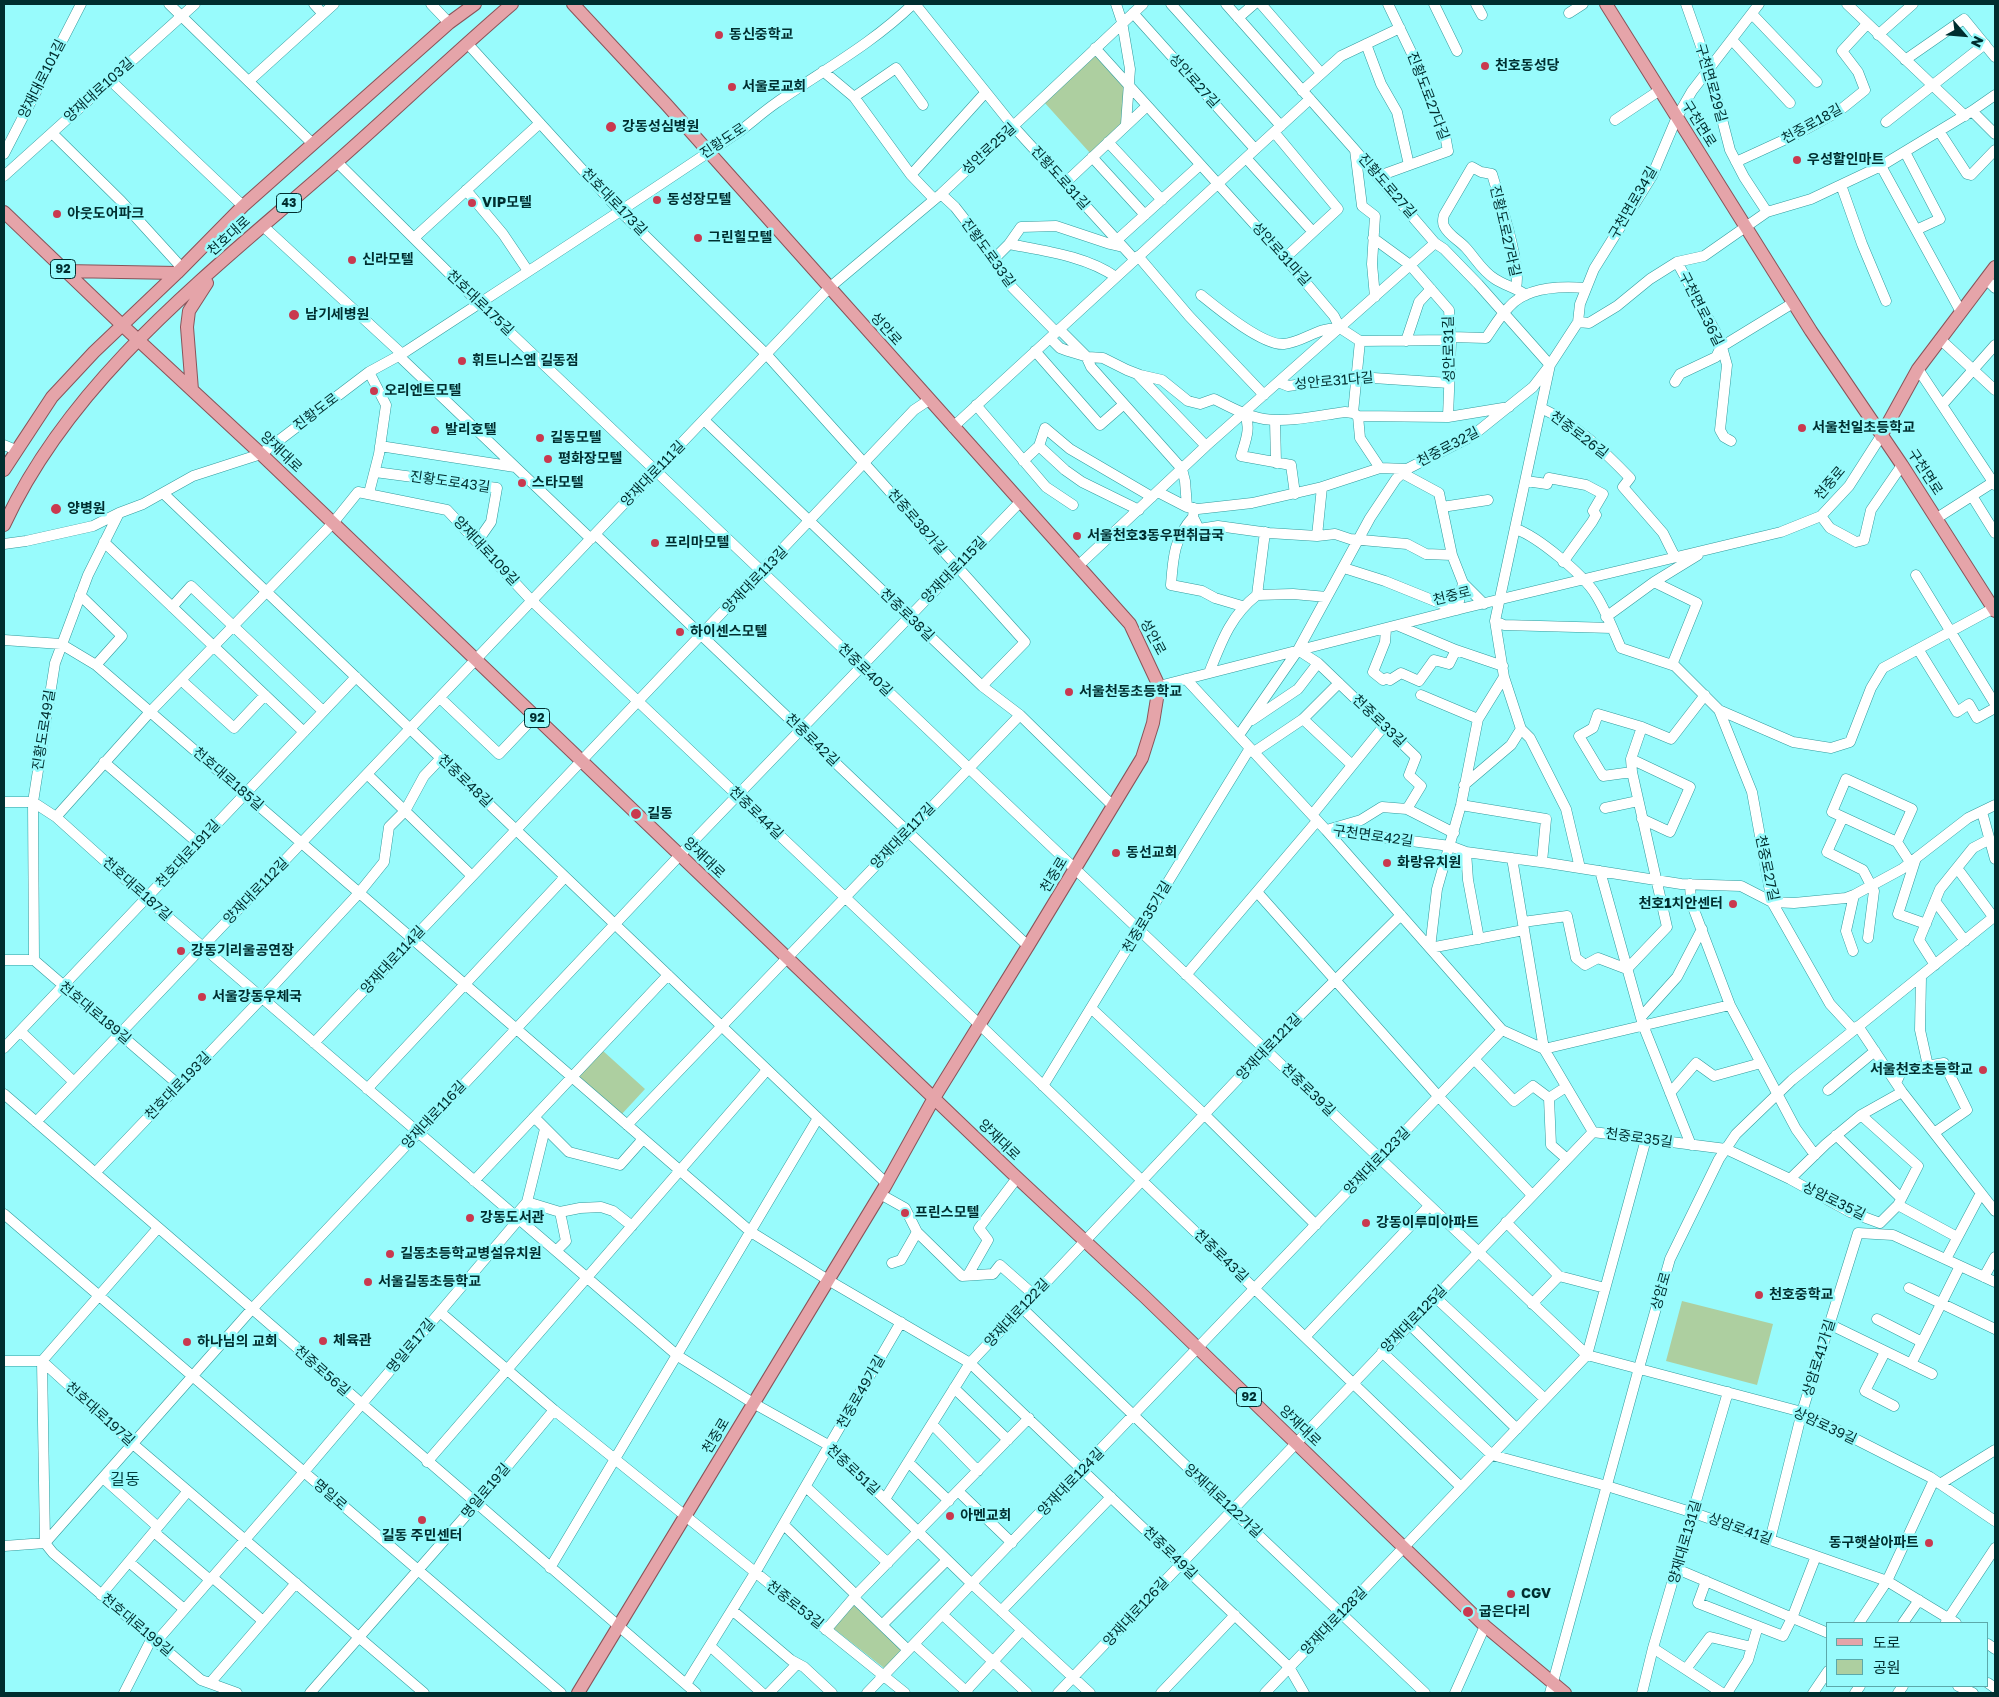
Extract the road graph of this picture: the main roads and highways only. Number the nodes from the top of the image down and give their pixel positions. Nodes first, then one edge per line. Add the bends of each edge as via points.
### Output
1 (475, 4) edge
2 (512, 4) edge
3 (573, 4) edge
4 (1606, 4) edge
5 (4, 212) edge
6 (221, 263) junction
7 (1995, 267) edge
8 (180, 270) junction
9 (65, 271) junction
10 (1990, 284) edge
11 (122, 325) junction
12 (139, 340) junction
13 (192, 390) junction
14 (1882, 436) junction
15 (10, 447) edge
16 (4, 470) edge
17 (4, 525) edge
18 (1994, 610) edge
19 (1159, 686) joint
20 (934, 1098) junction
21 (1552, 1689) edge
22 (578, 1693) edge
23 (1565, 1693) edge

1 - 8 main road, 천호대로 / 43 via 449,23 243,206
2 - 6 main road, 천호대로 / 43
3 - 19 main road, 성안로 via 1130,624
4 - 14 main road, 구천면로 via 1793,303
5 - 9 main road, 양재대로 / 92
6 - 12 main road, 천호대로 / 43
6 - 13 main road via 190,311 187,327
7 - 10 main road, 천중로
8 - 9 main road
8 - 11 main road, 천호대로 / 43
9 - 11 main road, 양재대로 / 92
10 - 14 main road, 천중로 via 1961,312 1918,369
11 - 12 main road, 양재대로 / 92
11 - 15 main road, 천호대로 / 43 via 52,397
12 - 13 main road, 양재대로 / 92
12 - 17 main road, 천호대로 / 43 via 69,416 35,464
13 - 20 main road, 양재대로 / 92
14 - 18 main road, 구천면로
15 - 16 main road, 천호대로 / 43
19 - 20 main road, 천중로 via 1153,723 1142,758
20 - 21 main road, 양재대로 / 92 via 1198,1347
20 - 22 main road, 천중로 via 880,1194
21 - 23 main road, 양재대로 / 92

